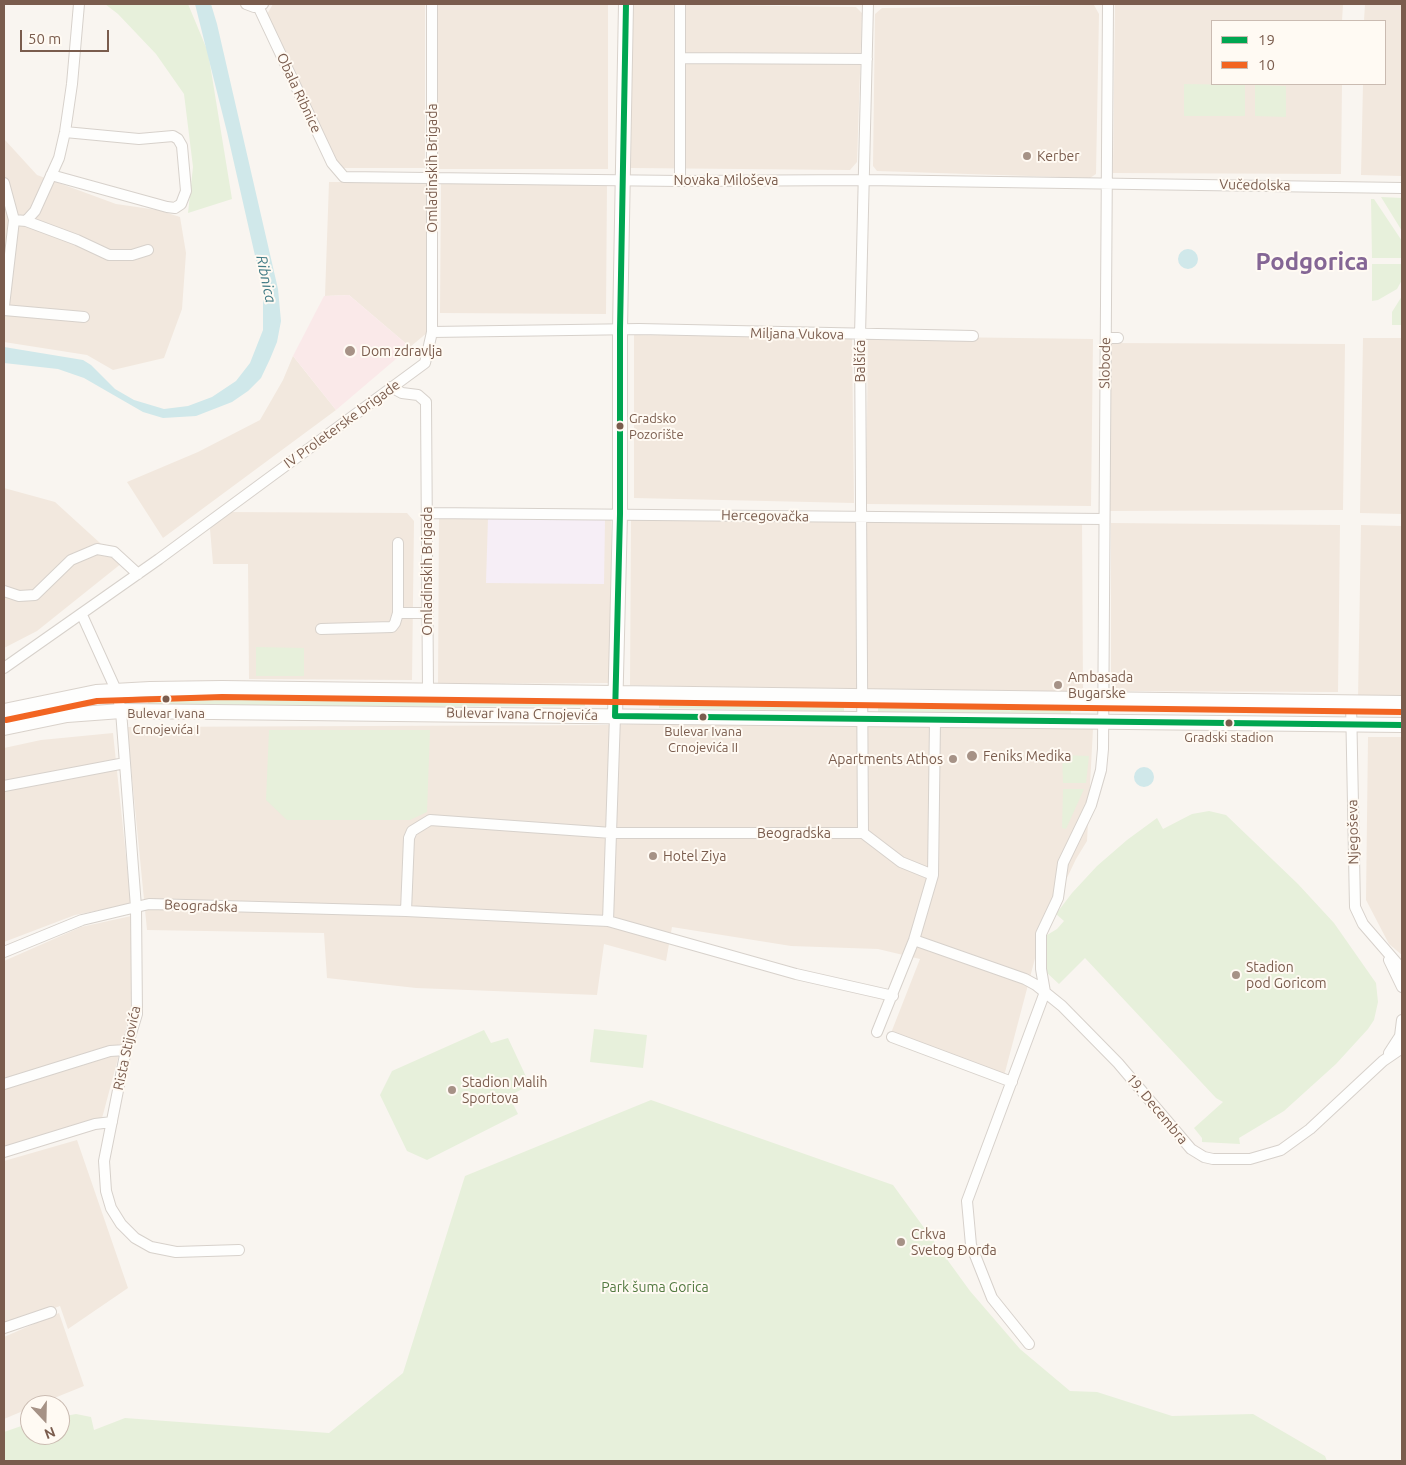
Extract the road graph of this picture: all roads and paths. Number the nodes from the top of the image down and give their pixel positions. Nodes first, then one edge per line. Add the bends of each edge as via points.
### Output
1 (79, 4) edge
2 (246, 4) edge
3 (432, 4) edge
4 (626, 4) edge
5 (680, 4) edge
6 (868, 4) edge
7 (1108, 4) edge
8 (260, 5) edge
9 (680, 58) junction
10 (867, 59) junction
11 (65, 132) junction
12 (51, 175) junction
13 (344, 177) joint
14 (431, 178) junction
15 (622, 180) junction
16 (864, 180) junction
17 (680, 181) junction
18 (4, 183) edge
19 (1107, 183) junction
20 (1402, 188) edge
21 (14, 220) junction
22 (26, 222) junction
23 (148, 250) dead end
24 (4, 306) edge
25 (4, 310) edge
26 (84, 317) dead end
27 (620, 329) junction
28 (432, 332) junction
29 (860, 335) junction
30 (974, 336) dead end
31 (1106, 338) junction
32 (1118, 338) dead end
33 (391, 387) junction
34 (427, 513) junction
35 (620, 514) junction
36 (862, 517) junction
37 (1104, 519) junction
38 (398, 543) dead end
39 (138, 574) junction
40 (4, 591) edge
41 (398, 613) junction
42 (428, 613) junction
43 (82, 615) junction
44 (321, 629) dead end
45 (4, 668) edge
46 (116, 690) junction
47 (428, 690) junction
48 (616, 692) junction
49 (863, 696) junction
50 (1102, 699) junction
51 (1351, 702) junction
52 (1402, 703) edge
53 (4, 711) edge
54 (121, 711) junction
55 (615, 716) junction
56 (862, 719) junction
57 (935, 720) junction
58 (1102, 722) junction
59 (1351, 725) junction
60 (1402, 725) edge
61 (4, 728) edge
62 (124, 763) junction
63 (4, 786) edge
64 (612, 833) junction
65 (862, 833) junction
66 (933, 875) junction
67 (136, 907) junction
68 (406, 911) junction
69 (608, 921) junction
70 (914, 940) junction
71 (4, 952) edge
72 (1386, 952) junction
73 (1402, 969) edge
74 (1402, 987) edge
75 (1045, 992) junction
76 (892, 996) junction
77 (1402, 1012) edge
78 (1402, 1022) edge
79 (878, 1032) dead end
80 (892, 1037) dead end
81 (1402, 1048) edge
82 (126, 1050) junction
83 (1383, 1061) junction
84 (1012, 1082) junction
85 (4, 1084) edge
86 (112, 1122) junction
87 (4, 1152) edge
88 (239, 1250) dead end
89 (51, 1312) dead end
90 (4, 1328) edge
91 (1029, 1344) dead end

1 - 11 street
2 - 8 street
3 - 14 street, Omladinskih Brigada
4 - 15 main road
5 - 9 street
6 - 10 street, Balšića
7 - 19 street, Slobode
8 - 13 street, Obala Ribnice via 332,164
9 - 10 street
9 - 17 street
10 - 16 street, Balšića
11 - 12 street
11 - 12 street via 139,139 173,136 182,146 186,191 181,204 175,208
12 - 22 street via 35,211
13 - 14 street, Novaka Miloševa
14 - 15 street, Novaka Miloševa
14 - 28 street, Omladinskih Brigada
15 - 17 street, Novaka Miloševa
15 - 27 main road
16 - 17 street, Novaka Miloševa
16 - 19 street, Novaka Miloševa
16 - 29 street, Balšića
18 - 21 street
19 - 20 street, Vučedolska
19 - 31 street, Slobode
21 - 22 street
21 - 24 street
22 - 23 street via 110,254 132,255
25 - 26 street
27 - 28 street
27 - 29 street, Miljana Vukova
27 - 35 main road
28 - 33 street, IV Proleterske brigade via 425,363
29 - 30 street, Miljana Vukova
29 - 36 street, Balšića
31 - 32 street
31 - 37 street, Slobode
33 - 34 street, Omladinskih Brigada via 418,395 426,402
33 - 39 street, IV Proleterske brigade
34 - 35 street, Hercegovačka
34 - 42 street, Omladinskih Brigada
35 - 36 street, Hercegovačka
35 - 48 main road
36 - 37 street, Hercegovačka
36 - 49 street, Balšića
37 - 50 street, Slobode
38 - 41 street
39 - 40 street via 114,552 97,550 71,560 35,595 19,596
39 - 43 street, IV Proleterske brigade
41 - 42 street
41 - 44 street via 392,626
42 - 47 street, Omladinskih Brigada
43 - 45 street, IV Proleterske brigade
43 - 46 street
46 - 47 main road, Bulevar Ivana Crnojevića
46 - 53 main road, Bulevar Ivana Crnojevića via 65,697
46 - 54 street
47 - 48 main road, Bulevar Ivana Crnojevića
48 - 49 main road, Bulevar Ivana Crnojevića
48 - 55 main road
49 - 50 main road, Bulevar Ivana Crnojevića
49 - 56 street, Balšića
50 - 51 main road, Bulevar Ivana Crnojevića
50 - 58 street, Slobode
51 - 52 main road, Bulevar Ivana Crnojevića
51 - 59 street, Njegoševa
54 - 55 main road, Bulevar Ivana Crnojevića
54 - 61 main road, Bulevar Ivana Crnojevića via 68,715
54 - 62 street, Rista Stijovića
55 - 56 main road, Bulevar Ivana Crnojevića
55 - 64 street
56 - 57 main road, Bulevar Ivana Crnojevića
56 - 65 street
57 - 58 main road, Bulevar Ivana Crnojevića
57 - 66 street
58 - 59 main road, Bulevar Ivana Crnojevića
58 - 75 street via 1099,779 1091,805 1063,863 1058,898 1041,934
59 - 60 main road, Bulevar Ivana Crnojevića
59 - 72 street, Njegoševa via 1355,907 1363,924
62 - 63 street
62 - 67 street, Rista Stijovića
64 - 65 street, Beogradska
64 - 68 street, Beogradska via 430,820 412,831 408,838
64 - 69 street
65 - 66 street via 901,862
66 - 70 street
67 - 68 street, Beogradska via 149,904
67 - 71 street, Beogradska via 82,920
67 - 82 street, Rista Stijovića via 137,1014
68 - 69 street, Beogradska
69 - 76 street, Beogradska via 796,974
70 - 75 street, 19. Decembra via 1024,979
70 - 76 street
72 - 73 street
72 - 74 street
75 - 83 street, 19. Decembra via 1118,1063 1191,1148 1212,1159 1250,1160 1281,1150 1320,1120
75 - 84 street
76 - 79 street
77 - 78 street, 19. Decembra
78 - 83 street, 19. Decembra via 1398,1040
80 - 84 street
81 - 83 street, 19. Decembra
82 - 85 street via 115,1050
82 - 86 street, Rista Stijovića
84 - 91 street via 967,1201 971,1245 992,1298
86 - 87 street via 95,1124
86 - 88 street, Rista Stijovića via 104,1161 104,1181 111,1208 128,1232 159,1250
89 - 90 street

